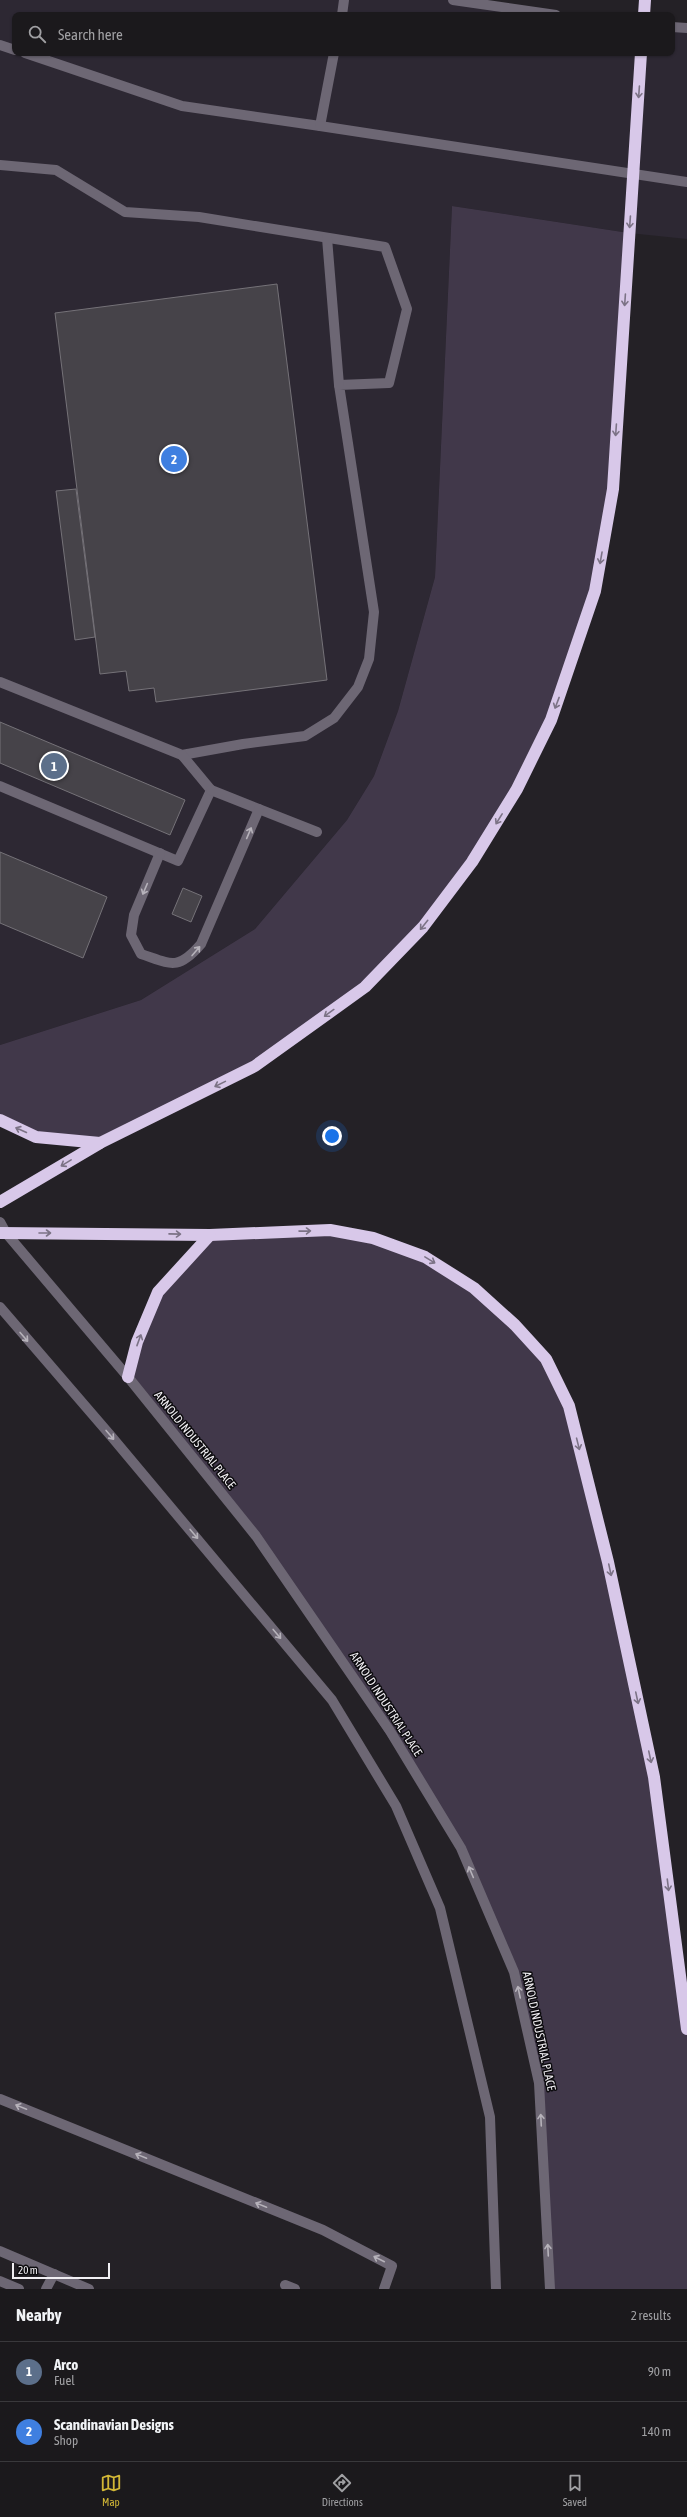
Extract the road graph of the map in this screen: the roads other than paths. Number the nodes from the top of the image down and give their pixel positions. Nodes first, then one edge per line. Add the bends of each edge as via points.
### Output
1 (344, 0) edge
2 (453, 0) edge
3 (645, 0) edge
4 (342, 12) edge
5 (535, 12) edge
6 (644, 12) edge
7 (675, 27) edge
8 (687, 28) edge
9 (0, 45) edge
10 (12, 49) edge
11 (34, 56) edge
12 (333, 56) edge
13 (641, 56) edge
14 (320, 126) junction
15 (0, 165) edge
16 (687, 182) edge
17 (327, 238) junction
18 (339, 385) junction
19 (0, 682) edge
20 (182, 755) junction
21 (0, 786) edge
22 (211, 790) junction
23 (259, 809) junction
24 (317, 832) dead end
25 (160, 853) junction
26 (0, 1120) edge
27 (100, 1143) junction
28 (0, 1202) edge
29 (2, 1229) edge
30 (210, 1235) junction
31 (0, 1307) edge
32 (128, 1377) junction
33 (687, 2029) edge
34 (0, 2099) edge
35 (0, 2251) edge
36 (54, 2274) junction
37 (0, 2281) edge
38 (285, 2285) dead end
39 (19, 2289) edge
40 (46, 2289) edge
41 (89, 2289) edge
42 (295, 2289) edge
43 (384, 2289) edge
44 (496, 2289) edge
45 (550, 2289) edge

1 - 4 street
2 - 5 street
3 - 6 highway
7 - 8 street
9 - 10 street
11 - 14 street via 182,106
12 - 14 street
13 -> 27 highway via 613,489 595,591 551,720 517,789 472,862 422,927 365,987 255,1066
14 - 16 street
15 - 17 street via 56,170 125,212 198,217
17 - 18 street
17 - 18 street via 385,247 407,309 389,383
18 - 20 street via 374,612 369,659 358,687 334,718 305,736
19 - 20 street
20 - 22 street
21 - 25 street
22 - 23 street
22 - 25 street via 178,861
23 - 24 street
25 -> 23 street via 134,915 131,935 140,954 170,964 189,959 201,944
27 -> 26 highway via 36,1137
27 -> 28 highway
29 -> 30 highway
29 - 32 street, ARNOLD INDUSTRIAL PLACE
32 -> 30 highway via 137,1342 158,1292
30 -> 33 highway via 330,1230 373,1238 425,1257 474,1288 515,1325 546,1359 569,1406 608,1562 652,1770
31 -> 44 street via 332,1700 396,1806 440,1908 490,2117
45 -> 32 street, ARNOLD INDUSTRIAL PLACE via 539,2083 514,1972 461,1848 390,1731 256,1536
43 -> 34 street via 392,2266 322,2230
35 - 36 street
36 - 40 street
36 - 41 street
37 - 39 street
38 - 42 street

